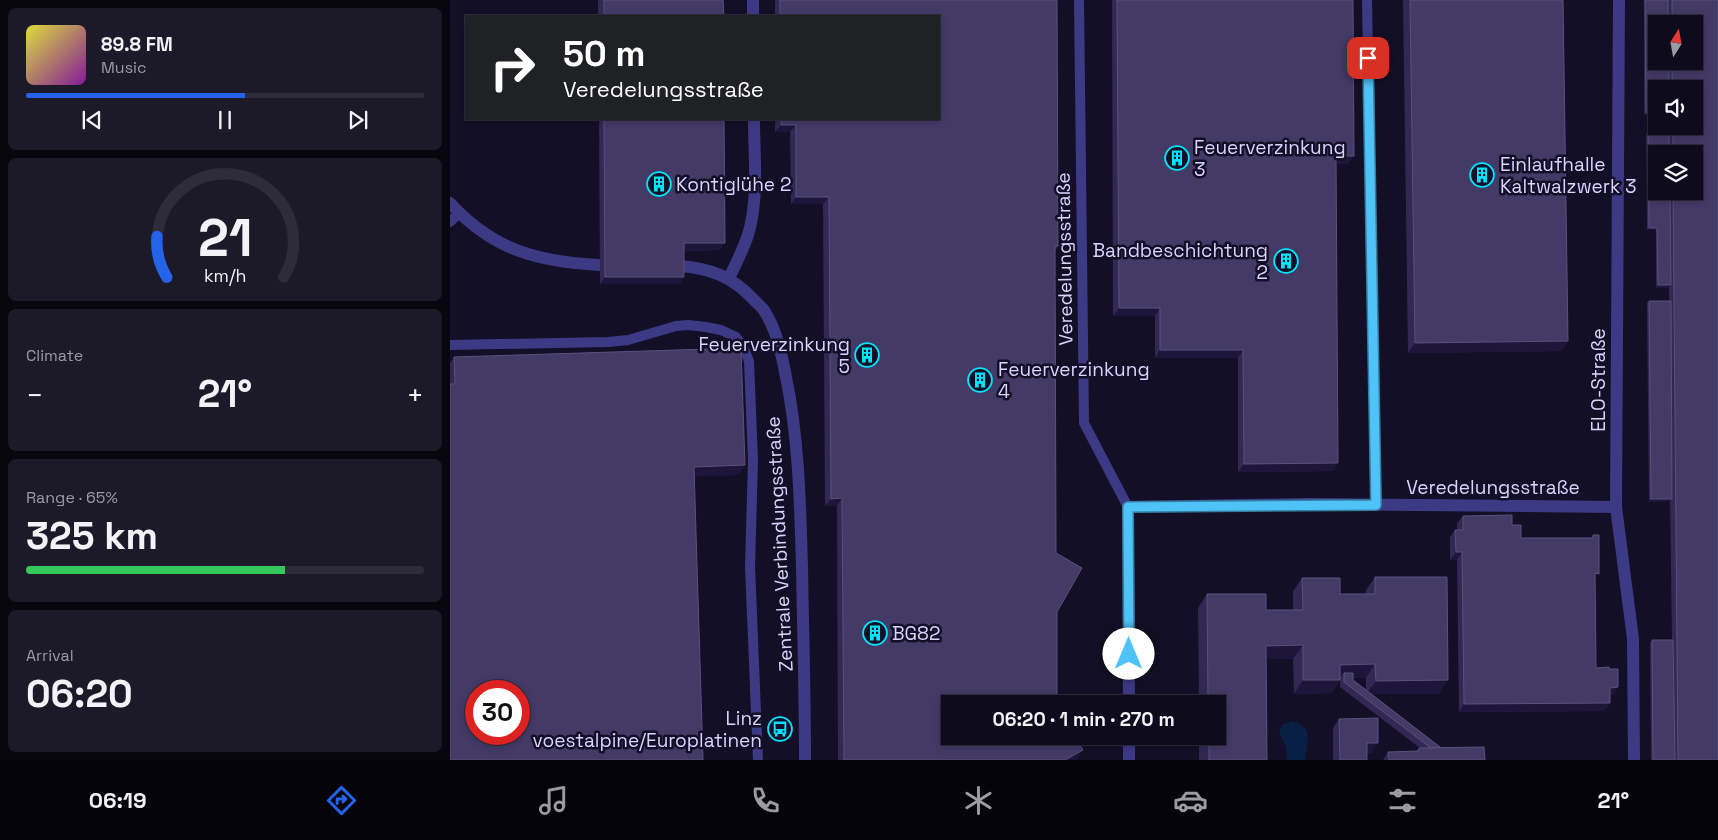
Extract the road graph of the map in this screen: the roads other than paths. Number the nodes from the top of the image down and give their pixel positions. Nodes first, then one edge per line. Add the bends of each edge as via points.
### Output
1 (753, 0) edge
2 (1079, 0) edge
3 (1367, 0) edge
4 (1619, 0) edge
5 (753, 15) edge
6 (754, 120) edge
7 (450, 203) edge
8 (454, 217) edge
9 (600, 265) dead end
10 (679, 266) edge
11 (729, 278) junction
12 (450, 346) edge
13 (1376, 505) junction
14 (1128, 507) junction
15 (1616, 507) junction
16 (1129, 695) edge
17 (1129, 745) edge
18 (758, 760) edge
19 (805, 760) edge
20 (1129, 760) edge
21 (1634, 760) edge

1 - 5 street
2 - 14 lane, Veredelungsstraße via 1084,423
3 - 13 lane
4 - 15 street, ELO-Straße
6 - 11 street via 752,214 748,234
7 - 8 street
8 - 9 street via 507,247 541,259
10 - 11 street, Zentrale Verbindungsstraße via 710,270
11 - 19 street, Zentrale Verbindungsstraße via 765,312 775,333 792,402 800,510
12 - 18 lane via 608,342 688,325 721,330 736,337 749,361 751,386 750,567
13 - 14 street, Veredelungsstraße
13 - 15 street, Veredelungsstraße
14 - 16 street, Veredelungsstraße
15 - 21 street, ELO-Straße via 1633,639
17 - 20 street

